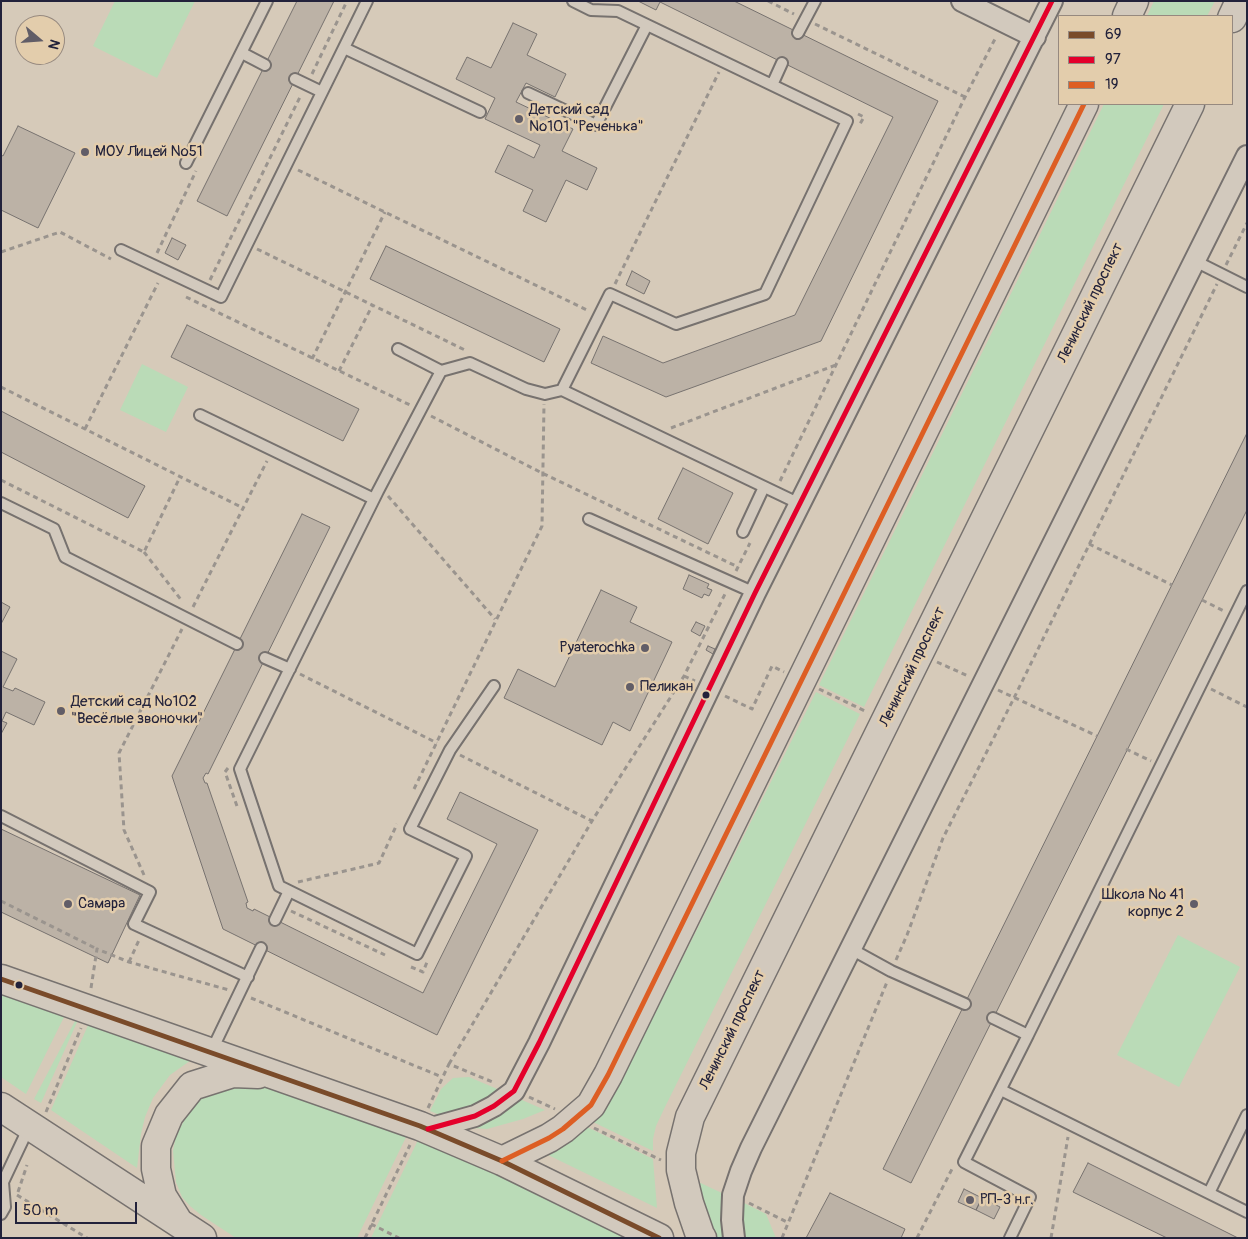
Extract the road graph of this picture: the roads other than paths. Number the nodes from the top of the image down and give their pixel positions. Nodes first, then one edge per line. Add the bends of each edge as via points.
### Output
1 (267, 1) edge
2 (367, 1) edge
3 (573, 1) edge
4 (815, 1) edge
5 (962, 1) edge
6 (1052, 1) edge
7 (1134, 1) edge
8 (1240, 1) edge
9 (1127, 15) edge
10 (1233, 16) edge
11 (646, 25) junction
12 (798, 33) dead end
13 (1034, 37) junction
14 (344, 48) junction
15 (242, 53) junction
16 (782, 63) dead end
17 (266, 65) dead end
18 (295, 79) dead end
19 (772, 85) junction
20 (322, 92) junction
21 (528, 94) dead end
22 (1084, 105) edge
23 (1190, 105) edge
24 (480, 112) dead end
25 (1247, 156) edge
26 (186, 163) dead end
27 (121, 250) dead end
28 (1196, 261) junction
29 (1247, 287) edge
30 (398, 349) dead end
31 (441, 371) junction
32 (562, 390) junction
33 (200, 415) dead end
34 (764, 487) junction
35 (376, 495) junction
36 (1, 503) edge
37 (800, 504) junction
38 (589, 519) dead end
39 (743, 532) dead end
40 (1247, 591) edge
41 (755, 593) junction
42 (237, 644) dead end
43 (265, 658) dead end
44 (290, 669) junction
45 (494, 686) dead end
46 (1, 816) edge
47 (287, 890) junction
48 (275, 920) dead end
49 (261, 948) dead end
50 (851, 949) junction
51 (248, 977) junction
52 (1, 979) edge
53 (964, 1004) dead end
54 (993, 1018) dead end
55 (1028, 1035) junction
56 (210, 1053) junction
57 (272, 1074) junction
58 (1000, 1090) junction
59 (1, 1107) edge
60 (1247, 1115) edge
61 (34, 1128) junction
62 (428, 1129) junction
63 (502, 1161) junction
64 (1209, 1193) junction
65 (1247, 1212) edge
66 (1, 1214) edge
67 (191, 1231) edge
68 (659, 1238) edge
69 (702, 1238) edge
70 (734, 1238) edge
71 (1010, 1238) edge

1 - 15 lane
2 - 14 lane
3 - 11 lane via 591,10 618,11
4 - 12 lane
5 - 13 street
6 - 13 street
7 - 9 main road
8 - 10 main road
11 - 19 lane
11 - 21 lane via 596,125
13 - 37 street
14 - 20 lane
14 - 24 lane
15 - 17 lane
15 - 26 lane
16 - 19 lane
18 - 20 lane
19 - 32 lane via 847,121 765,294 676,324 610,294
20 - 27 lane via 221,296
22 - 63 main road via 608,1075 591,1105 563,1129
23 - 69 main road, Ленинский проспект via 690,1117 681,1153 681,1170
25 - 28 street
28 - 29 lane
28 - 50 street
30 - 31 lane
31 - 32 lane via 470,362 526,389 544,394
31 - 35 lane
32 - 34 lane
33 - 35 lane
34 - 37 lane
34 - 39 lane
35 - 44 lane
36 - 42 lane via 54,530 65,557 189,615
37 - 41 street
38 - 41 lane
40 - 55 lane
41 - 62 street via 514,1091 475,1116
43 - 44 lane
44 - 47 lane via 240,769 279,886
45 - 47 lane via 450,750 410,830 466,856 418,954
46 - 51 lane via 150,892 134,924
47 - 48 lane
49 - 51 lane
50 - 53 lane
50 - 70 street via 741,1171 733,1195
51 - 56 lane
52 - 56 main road
54 - 55 lane
55 - 58 lane
56 - 57 main road
57 - 62 main road
57 - 67 main road via 233,1073 192,1086 169,1115 156,1146 156,1169 162,1196
58 - 64 lane
58 - 71 lane via 964,1162 1030,1197
59 - 61 main road
60 - 64 lane
61 - 66 lane via 3,1182 5,1207
61 - 67 main road
62 - 63 main road
63 - 68 main road
64 - 65 lane

